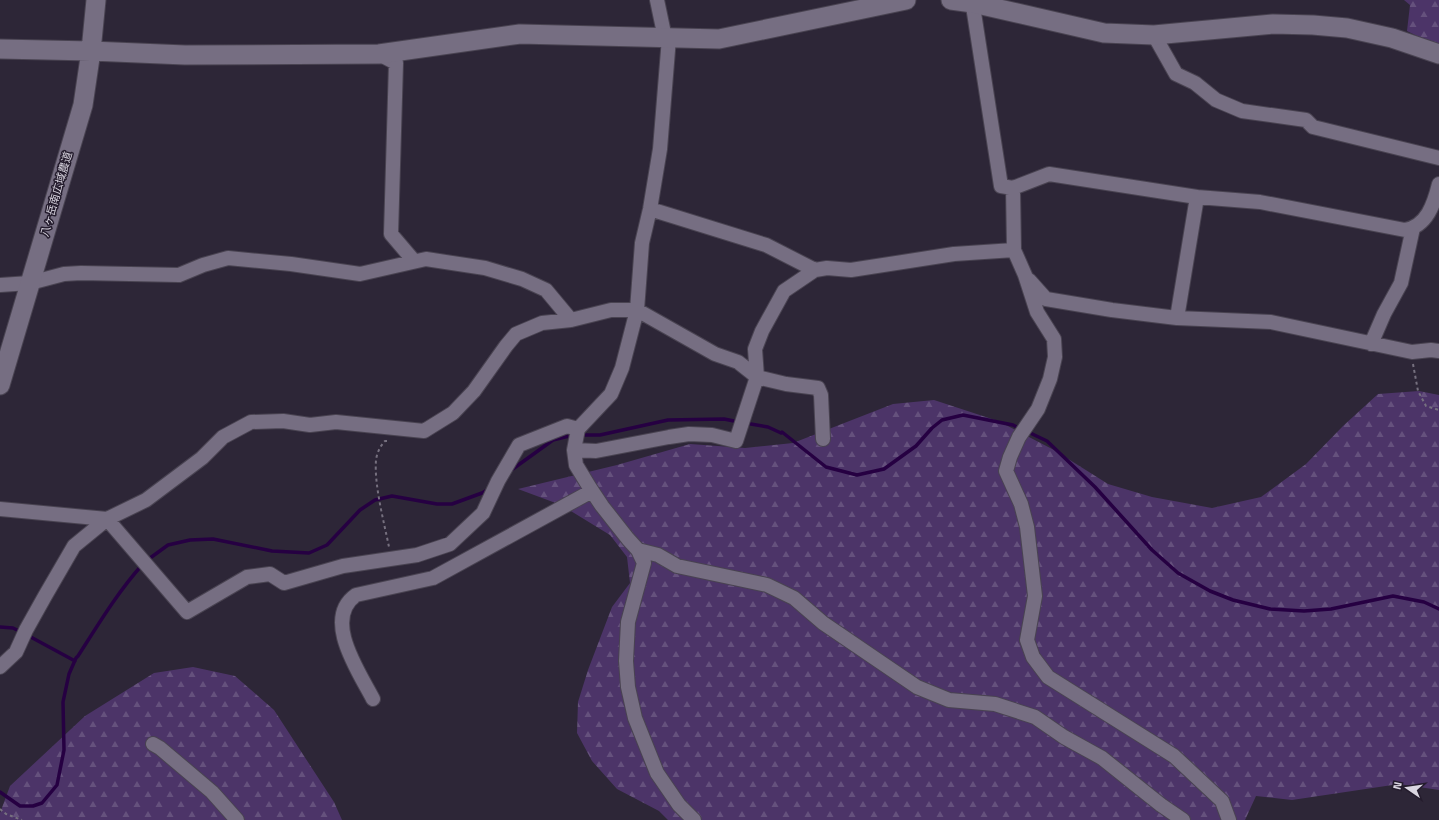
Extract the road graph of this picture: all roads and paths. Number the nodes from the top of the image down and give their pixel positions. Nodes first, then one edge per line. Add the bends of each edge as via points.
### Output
1 (96, 0) edge
2 (657, 0) edge
3 (906, 0) edge
4 (951, 0) edge
5 (972, 2) edge
6 (1154, 35) junction
7 (667, 38) junction
8 (0, 49) edge
9 (91, 51) junction
10 (379, 54) junction
11 (1439, 54) edge
12 (1439, 158) edge
13 (1439, 184) edge
14 (1013, 188) junction
15 (1197, 197) junction
16 (650, 209) junction
17 (1413, 228) junction
18 (1014, 250) junction
19 (414, 261) junction
20 (815, 270) junction
21 (1025, 276) junction
22 (30, 283) junction
23 (0, 285) edge
24 (637, 310) junction
25 (1177, 318) junction
26 (571, 320) junction
27 (1371, 344) junction
28 (1439, 351) edge
29 (1412, 352) junction
30 (757, 377) junction
31 (0, 385) edge
32 (1439, 410) edge
33 (578, 429) junction
34 (823, 439) dead end
35 (392, 440) dead end
36 (574, 450) junction
37 (592, 491) junction
38 (0, 509) edge
39 (107, 519) junction
40 (638, 550) junction
41 (391, 558) junction
42 (0, 667) edge
43 (373, 699) dead end
44 (153, 744) dead end
45 (0, 809) edge
46 (22, 820) edge
47 (237, 820) edge
48 (694, 820) edge
49 (1183, 820) edge
50 (1230, 820) edge

1 - 9 street, 八ヶ岳南広域農道
2 - 7 street
3 - 7 street via 719,39
4 - 5 street
5 - 6 street via 1104,32
5 - 14 street via 1001,186
6 - 11 street via 1273,24 1313,25 1347,28 1392,38
6 - 12 street via 1176,74 1195,83 1216,100 1242,111 1306,120 1313,127
7 - 10 street via 520,34
7 - 16 street via 660,149
8 - 9 street
9 - 10 street via 185,55
9 - 22 street, 八ヶ岳南広域農道 via 83,104
10 - 19 street via 396,63 391,234
13 - 17 street via 1433,204 1424,220
14 - 15 street via 1049,174
14 - 18 street
15 - 17 street via 1260,202 1405,230
15 - 25 street
16 - 20 street via 766,245
16 - 24 street via 642,243
17 - 27 street via 1401,283
18 - 20 street via 954,254 851,270
18 - 21 street
19 - 22 street via 360,274 228,258 179,275 81,273 64,274
19 - 26 street via 426,259 484,268 522,279 546,290
20 - 30 street via 784,291 762,331 755,349
21 - 25 street via 1046,299
21 - 50 street via 1037,312 1054,339 1055,356 1050,379 1038,409 1019,436 1006,471 1021,504 1027,527 1035,596 1027,640 1033,657 1048,677 1174,756 1222,801
22 - 23 street
22 - 31 street, 八ヶ岳南広域農道
24 - 26 street via 611,310
24 - 30 street via 715,354 738,362
24 - 33 street via 622,368 611,394
25 - 27 street via 1271,322
26 - 39 street via 542,323 516,334 474,391 452,414 424,431 336,422 310,425 283,421 251,422 222,437 202,458 146,500
27 - 29 street
28 - 29 street
29 - 32 path via 1418,391 1426,406
30 - 34 street via 818,388 821,394
30 - 36 street via 736,441 712,435 689,434 596,451
33 - 36 street
33 - 41 street via 567,426 520,445 498,482 484,513 450,544 417,555
35 - 41 path via 385,441 380,446 376,459 376,476
36 - 37 street via 576,465
37 - 40 street
37 - 43 street via 433,578 356,595 349,599 343,609 342,621 346,648
38 - 39 street
39 - 41 street via 187,612 247,577 270,574 284,584 343,566
39 - 42 street via 74,546 23,635 16,652
40 - 48 street via 644,563 628,622 628,687 635,718 657,773 679,805
40 - 49 street via 658,555 677,566 767,585 794,598 823,623 917,687 949,700 995,704 1035,717 1102,758
44 - 47 street via 212,792
45 - 46 path

